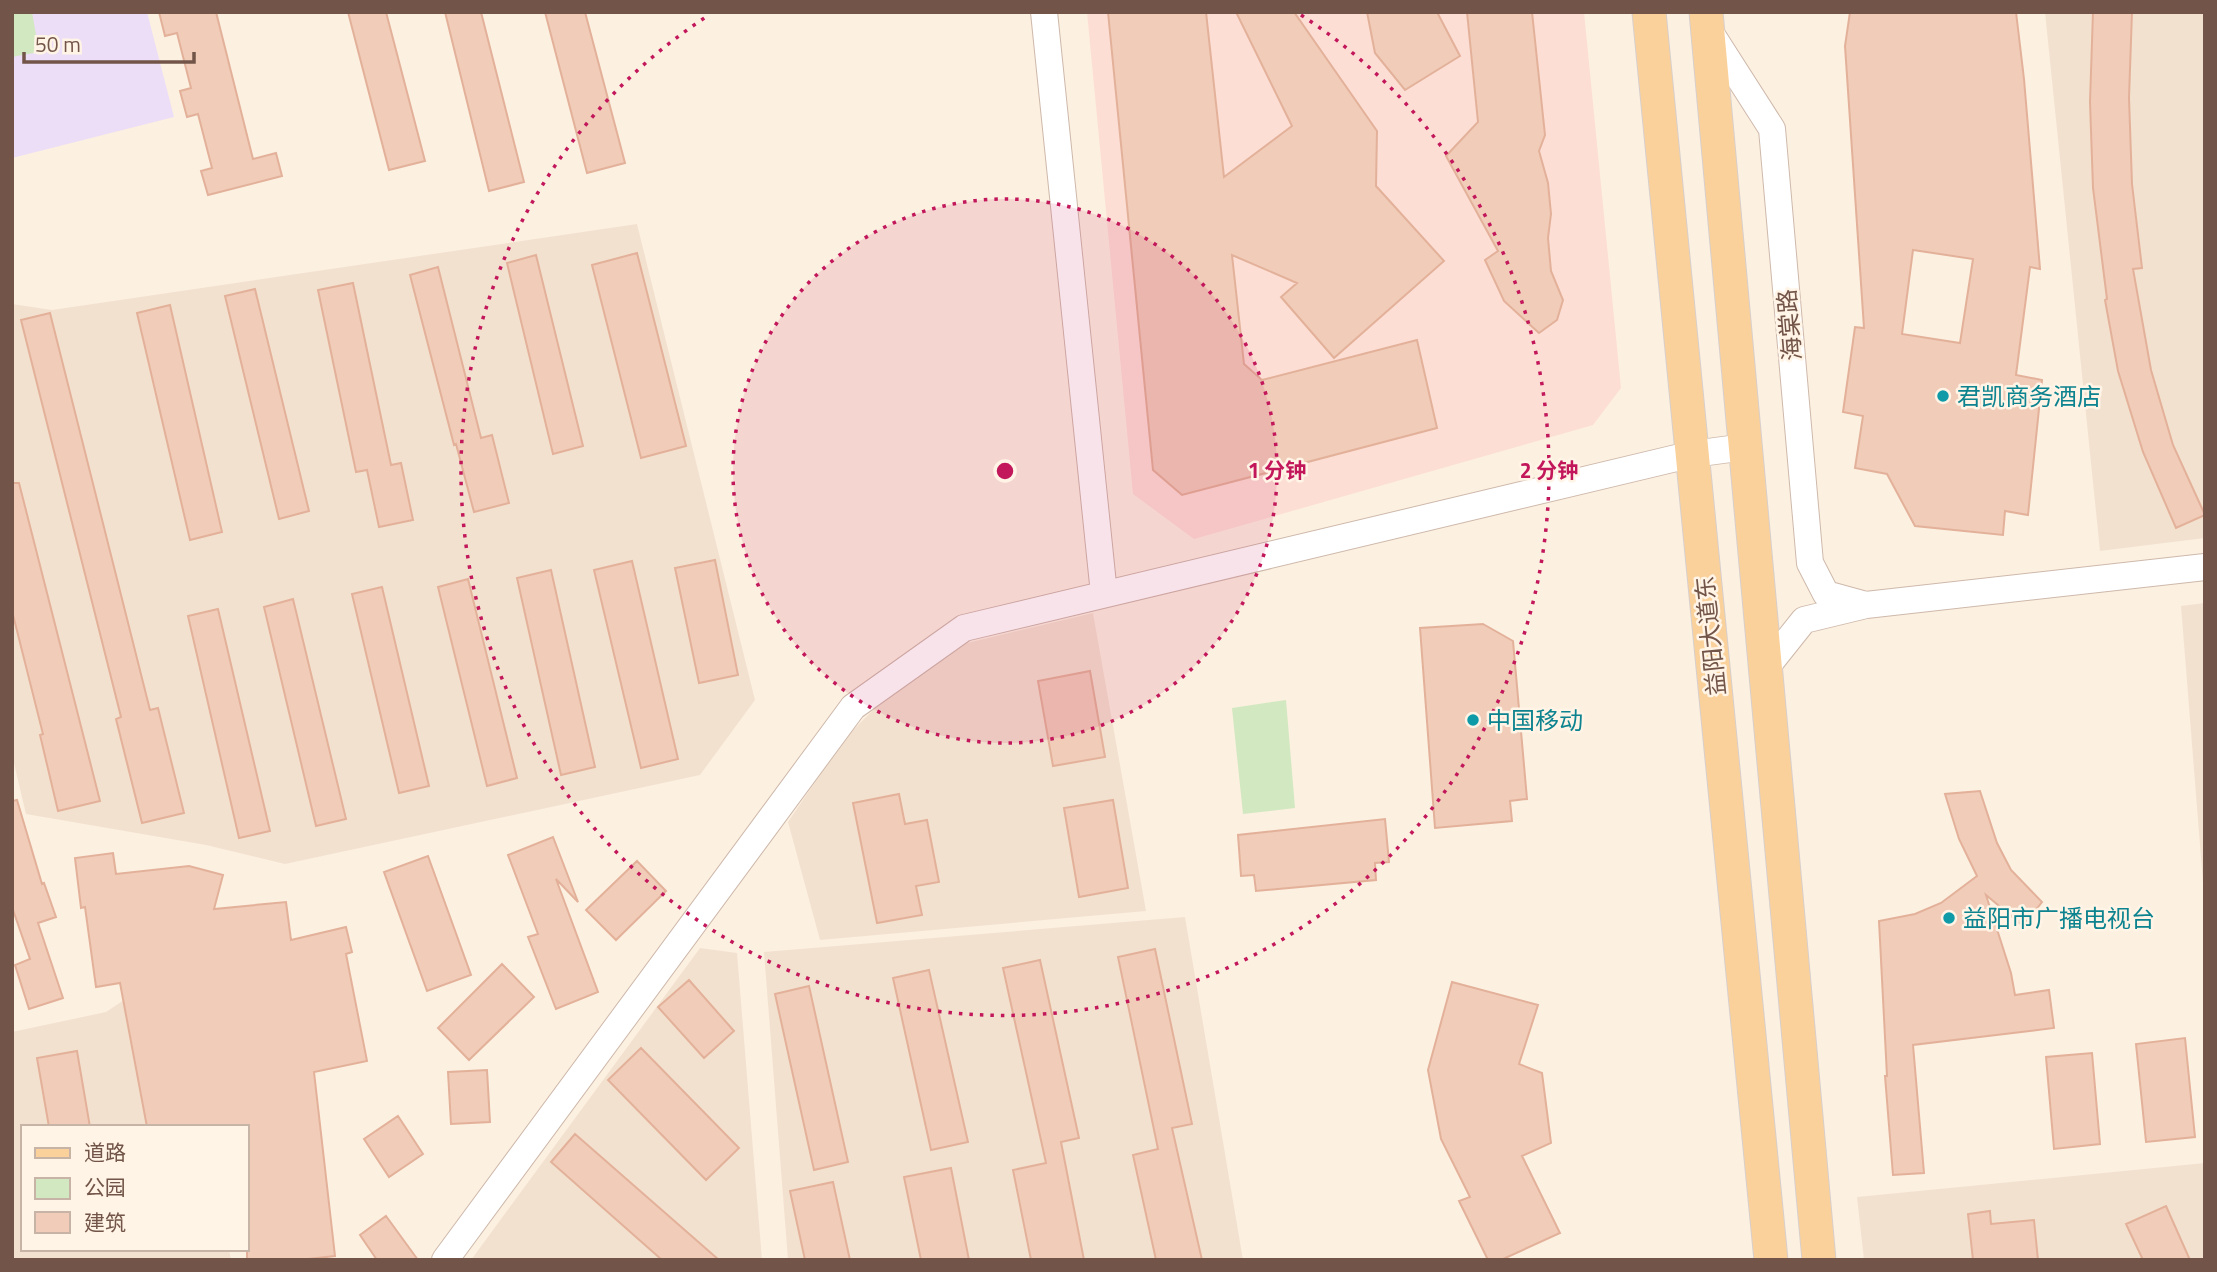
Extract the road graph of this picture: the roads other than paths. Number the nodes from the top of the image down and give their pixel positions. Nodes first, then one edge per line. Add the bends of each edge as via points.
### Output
1 (1044, 12) edge
2 (1649, 12) edge
3 (1707, 21) edge
4 (1745, 447) junction
5 (1693, 454) junction
6 (2205, 567) edge
7 (1104, 594) junction
8 (1866, 606) junction
9 (1765, 668) junction
10 (445, 1260) edge
11 (1770, 1260) edge
12 (1819, 1260) edge

1 - 7 street
2 - 5 main road, 益阳大道东
3 - 4 main road
3 - 8 street, 海棠路 via 1772,129 1810,563 1826,594
4 - 5 street
4 - 9 main road
5 - 7 street
5 - 11 main road, 益阳大道东
6 - 8 street, 海棠路
7 - 10 street via 964,628 853,707
8 - 9 street, 海棠路 via 1804,620
9 - 12 main road

